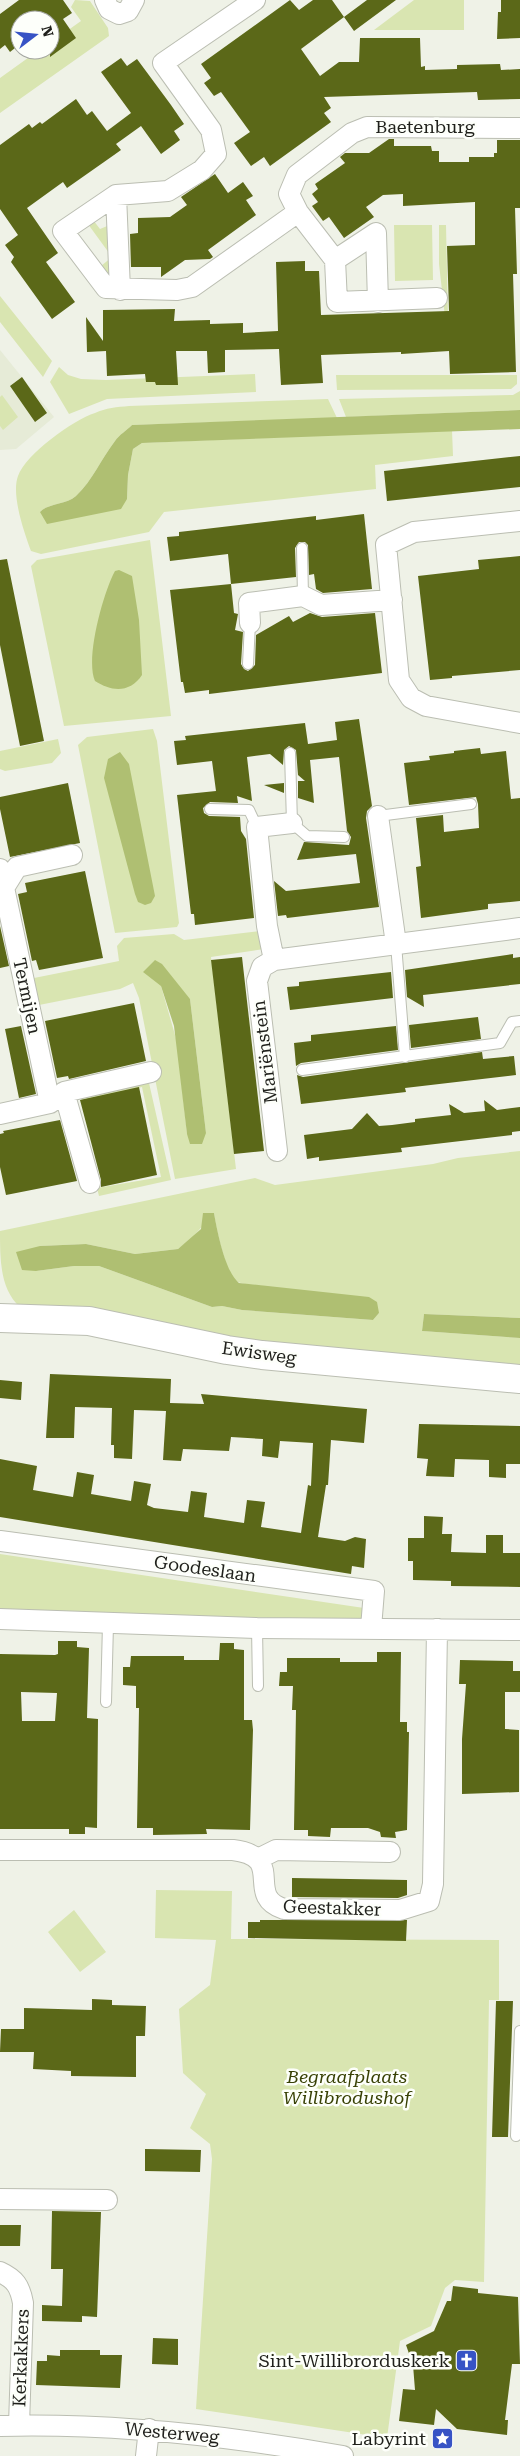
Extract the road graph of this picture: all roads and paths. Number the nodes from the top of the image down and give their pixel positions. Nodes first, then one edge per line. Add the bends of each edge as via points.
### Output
1 (105, 0) edge
2 (134, 0) edge
3 (255, 0) edge
4 (520, 128) edge
5 (116, 194) junction
6 (298, 212) junction
7 (335, 260) junction
8 (120, 290) junction
9 (437, 298) dead end
10 (378, 302) junction
11 (520, 521) edge
12 (302, 548) dead end
13 (303, 596) junction
14 (392, 600) junction
15 (250, 623) joint
16 (248, 664) dead end
17 (519, 719) edge
18 (290, 753) dead end
19 (471, 804) dead end
20 (210, 809) dead end
21 (378, 816) joint
22 (292, 823) junction
23 (257, 827) junction
24 (344, 837) dead end
25 (72, 856) dead end
26 (1, 882) edge
27 (520, 928) edge
28 (396, 944) junction
29 (274, 960) junction
30 (520, 1021) edge
31 (405, 1057) junction
32 (302, 1070) dead end
33 (151, 1072) dead end
34 (57, 1098) junction
35 (0, 1114) edge
36 (277, 1151) dead end
37 (90, 1184) dead end
38 (0, 1318) edge
39 (520, 1379) edge
40 (0, 1541) edge
41 (0, 1619) edge
42 (108, 1624) junction
43 (258, 1628) junction
44 (371, 1628) junction
45 (437, 1629) junction
46 (520, 1630) edge
47 (258, 1686) dead end
48 (106, 1702) dead end
49 (0, 1850) edge
50 (390, 1852) dead end
51 (258, 1859) junction
52 (520, 2032) edge
53 (519, 2068) edge
54 (516, 2136) dead end
55 (0, 2199) edge
56 (107, 2200) dead end
57 (0, 2272) edge
58 (9, 2426) edge
59 (149, 2429) junction
60 (146, 2456) edge
61 (343, 2456) edge

1 - 2 street via 109,9 119,14 128,11
3 - 5 street via 163,63 211,130 216,154 202,170 168,191
4 - 6 street, Baetenburg via 367,127 352,133 297,175 289,194
5 - 8 street
5 - 8 street via 63,231 106,288
6 - 7 street, Baetenburg
6 - 8 street via 192,287
7 - 10 street via 337,302
7 - 10 street via 376,233
9 - 10 street
11 - 14 street via 414,532 386,545
12 - 13 lane
13 - 14 street via 322,605
13 - 15 street via 249,603
14 - 17 street via 400,680 411,698 426,706 481,717
15 - 16 lane
18 - 22 lane
19 - 21 lane
20 - 23 lane via 249,810
21 - 28 street
22 - 23 street
22 - 24 lane via 307,836
23 - 29 street via 267,926
25 - 26 street, Termijen via 17,867
26 - 34 street, Termijen
27 - 28 street
28 - 29 street
28 - 31 lane
29 - 36 street, Mariënstein via 262,967 257,981
30 - 31 lane via 512,1022 500,1042
31 - 32 lane
33 - 34 street
34 - 35 street
34 - 37 street, Termijen
38 - 39 street, Ewisweg via 88,1321 227,1350
40 - 44 street, Goodeslaan via 374,1591
41 - 42 street
42 - 43 street
42 - 48 lane
43 - 44 street
43 - 47 lane
44 - 45 street
45 - 46 street
45 - 51 street, Geestakker via 433,1884 429,1901 400,1910 284,1909 274,1906 264,1892 264,1871
49 - 51 street via 233,1850 247,1852
50 - 51 street via 276,1850
52 - 53 lane
53 - 54 lane
55 - 56 street
57 - 58 street, Kerkakkers via 14,2278 23,2303
58 - 59 street, Westerweg
59 - 60 street
59 - 61 street, Westerweg

